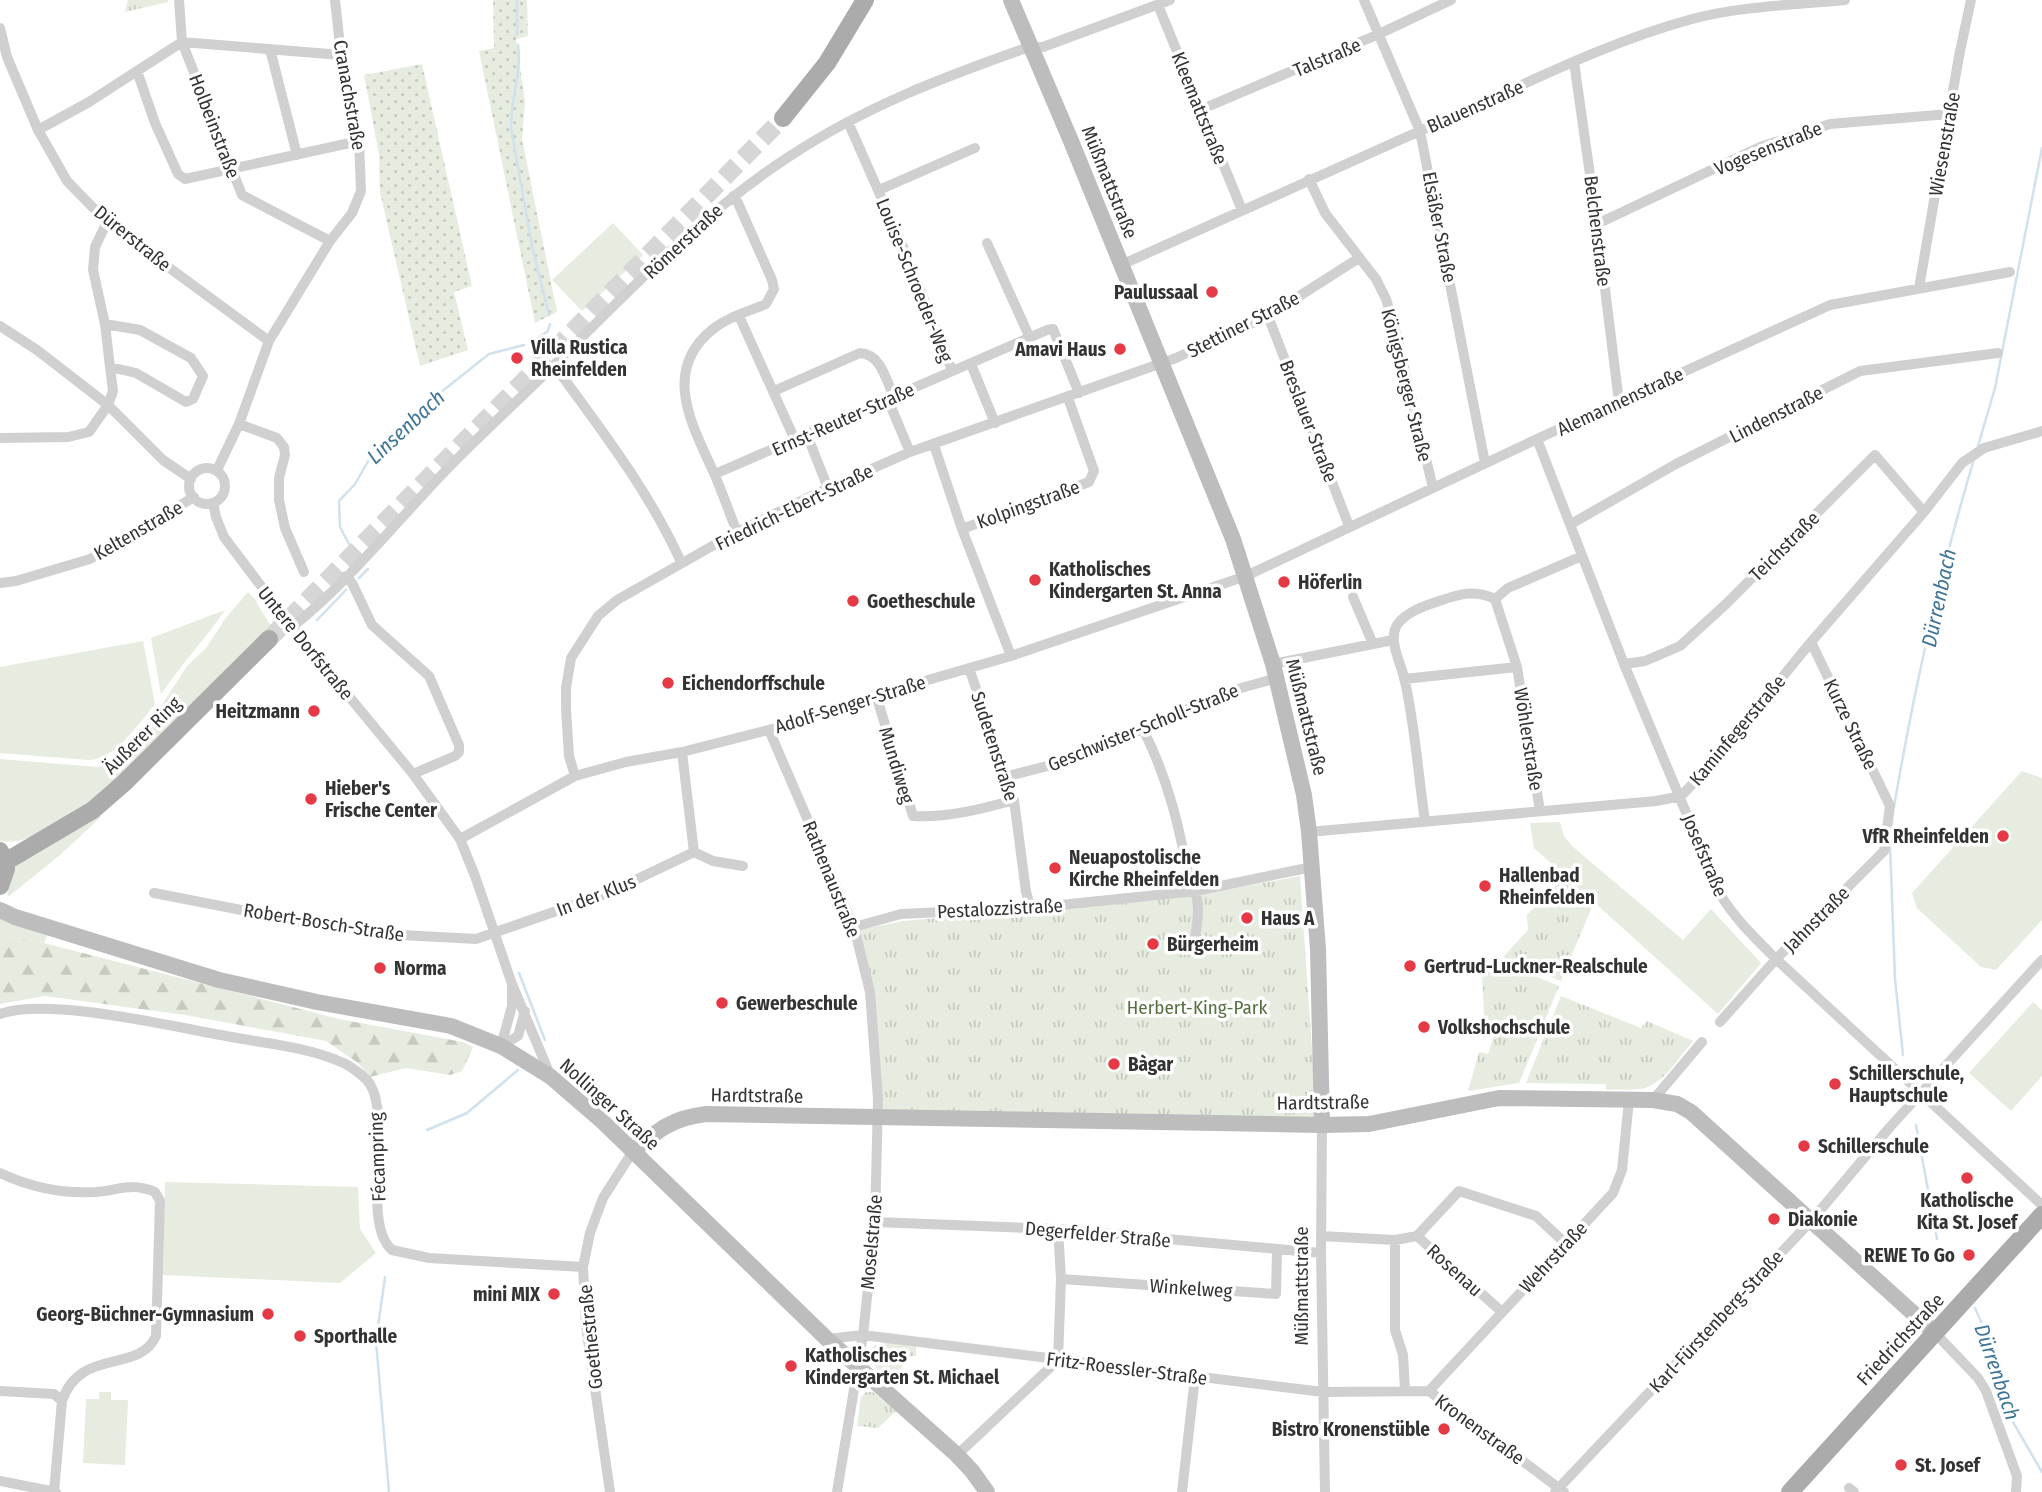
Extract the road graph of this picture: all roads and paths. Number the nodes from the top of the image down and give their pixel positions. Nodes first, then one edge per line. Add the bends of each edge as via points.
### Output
1 (178, 0) edge
2 (335, 0) edge
3 (865, 0) edge
4 (1011, 0) edge
5 (1170, 0) edge
6 (1364, 0) edge
7 (1451, 0) edge
8 (1844, 0) edge
9 (1972, 0) edge
10 (1762, 4) edge
11 (1158, 5) junction
12 (0, 28) edge
13 (1379, 34) junction
14 (182, 42) junction
15 (1029, 47) junction
16 (270, 49) junction
17 (341, 55) junction
18 (3, 58) edge
19 (1574, 62) junction
20 (137, 71) junction
21 (1200, 110) junction
22 (1949, 114) junction
23 (783, 118) tunnel mouth
24 (848, 122) junction
25 (38, 130) junction
26 (1420, 131) junction
27 (359, 141) junction
28 (975, 148) dead end
29 (297, 155) junction
30 (232, 170) junction
31 (1309, 179) junction
32 (879, 190) junction
33 (733, 196) junction
34 (1242, 210) junction
35 (107, 222) junction
36 (1597, 224) junction
37 (330, 242) junction
38 (987, 243) dead end
39 (1359, 258) junction
40 (1121, 265) junction
41 (2010, 272) dead end
42 (1919, 288) junction
43 (739, 316) junction
44 (1268, 316) junction
45 (105, 324) junction
46 (0, 326) edge
47 (1029, 336) junction
48 (269, 341) junction
49 (1998, 353) dead end
50 (971, 364) junction
51 (554, 365) junction
52 (1161, 365) junction
53 (110, 367) junction
54 (951, 370) junction
55 (774, 391) junction
56 (1073, 395) junction
57 (891, 398) junction
58 (1619, 401) junction
59 (108, 405) junction
60 (995, 423) junction
61 (239, 424) junction
62 (2042, 431) edge
63 (807, 435) junction
64 (0, 438) edge
65 (1537, 439) junction
66 (795, 440) junction
67 (934, 444) junction
68 (910, 452) junction
69 (1485, 463) junction
70 (217, 470) junction
71 (715, 474) junction
72 (191, 479) junction
73 (828, 488) junction
74 (1433, 488) junction
75 (194, 497) junction
76 (213, 503) junction
77 (1924, 512) junction
78 (1571, 524) junction
79 (1349, 526) junction
80 (962, 529) junction
81 (737, 532) junction
82 (1582, 556) junction
83 (681, 562) junction
84 (304, 572) dead end
85 (346, 576) junction
86 (1246, 576) junction
87 (0, 583) edge
88 (1353, 597) dead end
89 (1496, 599) junction
90 (292, 628) junction
91 (269, 639) tunnel mouth
92 (1393, 640) junction
93 (1811, 642) junction
94 (1373, 644) junction
95 (1011, 656) junction
96 (1624, 664) junction
97 (1517, 667) junction
98 (970, 668) junction
99 (1275, 671) junction
100 (1404, 679) junction
101 (876, 695) junction
102 (1143, 729) junction
103 (769, 730) junction
104 (682, 751) junction
105 (413, 774) junction
106 (575, 776) junction
107 (1008, 776) junction
108 (1681, 796) junction
109 (1014, 800) junction
110 (1890, 806) joint
111 (1540, 811) junction
112 (1425, 821) junction
113 (1310, 832) junction
114 (460, 839) junction
115 (694, 852) junction
116 (2, 854) edge
117 (743, 866) dead end
118 (1312, 867) junction
119 (0, 888) edge
120 (1196, 891) junction
121 (154, 892) dead end
122 (1031, 908) junction
123 (7, 913) edge
124 (854, 927) junction
125 (494, 932) junction
126 (1194, 944) dead end
127 (1776, 959) junction
128 (2042, 960) edge
129 (512, 984) junction
130 (524, 1011) junction
131 (0, 1014) edge
132 (1720, 1022) dead end
133 (1702, 1042) dead end
134 (500, 1045) junction
135 (551, 1077) junction
136 (1922, 1092) junction
137 (1629, 1100) junction
138 (1653, 1100) junction
139 (877, 1118) junction
140 (1322, 1125) junction
141 (633, 1151) junction
142 (0, 1173) edge
143 (2042, 1205) edge
144 (2042, 1215) edge
145 (1811, 1220) junction
146 (875, 1222) junction
147 (1058, 1229) junction
148 (1321, 1236) junction
149 (1417, 1236) junction
150 (1395, 1240) junction
151 (1565, 1243) junction
152 (1277, 1250) junction
153 (1321, 1253) junction
154 (583, 1267) junction
155 (1061, 1279) junction
156 (1502, 1312) junction
157 (1935, 1333) junction
158 (863, 1335) junction
159 (827, 1339) junction
160 (1058, 1360) junction
161 (856, 1365) junction
162 (1195, 1377) junction
163 (0, 1391) edge
164 (1405, 1391) junction
165 (1429, 1391) junction
166 (1323, 1392) junction
167 (62, 1401) junction
168 (957, 1455) junction
169 (0, 1481) edge
170 (17, 1488) edge
171 (1559, 1491) edge
172 (55, 1492) edge
173 (610, 1492) edge
174 (837, 1492) edge
175 (987, 1492) edge
176 (1182, 1492) edge
177 (1325, 1492) edge
178 (1790, 1492) edge
179 (2016, 1492) edge

1 - 14 street, Holbeinstraße
2 - 17 street, Cranachstraße
3 - 23 main road via 827,63
4 - 15 street, Müßmattstraße
5 - 11 street, Römerstraße
6 - 13 street, Elsäßer Straße
7 - 13 street, Talstraße
8 - 10 street, Blauenstraße
9 - 22 street, Wiesenstraße
10 - 19 street, Blauenstraße via 1693,19
11 - 15 street, Römerstraße via 1042,47
11 - 21 street, Kleemattstraße
12 - 18 street, Dürerstraße
13 - 21 street, Talstraße
13 - 26 street, Elsäßer Straße
14 - 16 street
14 - 20 street
14 - 30 street, Holbeinstraße
15 - 24 street, Römerstraße via 911,90
15 - 40 street, Müßmattstraße
16 - 17 street
16 - 29 street
17 - 27 street, Cranachstraße
18 - 25 street, Dürerstraße
19 - 26 street, Blauenstraße
19 - 36 street, Belchenstraße
20 - 25 street
20 - 30 street via 178,174 185,179
21 - 34 street, Kleemattstraße
22 - 36 street, Vogesenstraße via 1830,124 1760,147
22 - 42 street, Wiesenstraße
24 - 32 street, Louise-Schroeder-Weg
24 - 33 street, Römerstraße
25 - 35 street, Dürerstraße via 67,181
26 - 31 street, Blauenstraße
26 - 69 street, Elsäßer Straße
27 - 29 street
27 - 37 street, Cranachstraße via 361,191 352,214
28 - 32 street, Louise-Schroeder-Weg
29 - 30 street
30 - 37 street, Holbeinstraße via 242,195
31 - 34 street, Blauenstraße
31 - 39 street, Königsberger Straße via 1325,213
32 - 54 street, Louise-Schroeder-Weg
33 - 43 street via 774,289 766,304
33 - 51 street, Römerstraße via 672,248
34 - 40 street, Blauenstraße
35 - 45 street via 95,247 93,270
35 - 48 street, Dürerstraße
36 - 58 street, Belchenstraße
37 - 48 street
38 - 47 street
39 - 44 street, Stettiner Straße
39 - 74 street, Königsberger Straße via 1386,299
40 - 52 street, Müßmattstraße
41 - 42 street, Alemannenstraße
42 - 58 street, Alemannenstraße via 1830,305
43 - 55 street
43 - 71 street via 703,338 686,377 686,406
44 - 52 street, Stettiner Straße
44 - 79 street, Breslauer Straße
45 - 53 street
45 - 53 street via 140,330 191,358 203,376 193,398 186,402 135,373
46 - 59 street
47 - 50 street, Ernst-Reuter-Straße
47 - 56 street via 1053,329
48 - 61 street
49 - 78 street, Lindenstraße via 1860,371 1676,464
50 - 54 street, Ernst-Reuter-Straße
50 - 60 street
51 - 83 street via 646,496
51 - 85 street, Römerstraße
52 - 56 street, Friedrich-Ebert-Straße
52 - 86 street, Müßmattstraße
53 - 59 street via 113,391
54 - 57 street, Ernst-Reuter-Straße
55 - 57 street via 860,353 870,353
55 - 66 street
56 - 60 street, Friedrich-Ebert-Straße
56 - 80 street, Kolpingstraße via 1094,471 1089,482
57 - 63 street, Ernst-Reuter-Straße
57 - 68 street
58 - 65 street, Alemannenstraße
59 - 64 street via 89,432 68,437
59 - 72 street via 163,460
60 - 67 street, Friedrich-Ebert-Straße
61 - 70 street
61 - 84 street via 277,438 284,447 280,508
62 - 77 street, Kaminfegerstraße via 1984,448 1962,463
63 - 66 street, Ernst-Reuter-Straße
63 - 73 street
65 - 69 street, Alemannenstraße
65 - 78 street, Josefstraße
66 - 71 street, Ernst-Reuter-Straße
67 - 68 street, Friedrich-Ebert-Straße
67 - 80 street
68 - 73 street, Friedrich-Ebert-Straße
69 - 74 street, Alemannenstraße
70 - 72 street via 201,469
70 - 76 street via 225,489
71 - 81 street
72 - 75 street
73 - 81 street, Friedrich-Ebert-Straße
74 - 79 street, Alemannenstraße
75 - 76 street
75 - 87 street, Keltenstraße via 90,559
76 - 90 street, Untere Dorfstraße via 224,537
77 - 93 street, Kaminfegerstraße
77 - 96 street, Teichstraße via 1875,456 1680,646 1645,661
78 - 82 street, Josefstraße
79 - 86 street, Alemannenstraße
80 - 95 street
81 - 83 street, Friedrich-Ebert-Straße
82 - 89 street via 1508,588
82 - 96 street, Josefstraße
83 - 106 street, Friedrich-Ebert-Straße via 597,615 571,658 566,709
85 - 90 street, Römerstraße
85 - 105 street via 372,625 429,676 459,745 455,756
86 - 95 street, Adolf-Senger-Straße
86 - 99 street, Müßmattstraße
88 - 94 street
89 - 92 street via 1472,592 1423,606 1396,626
89 - 97 street, Wöhlerstraße
90 - 105 street, Untere Dorfstraße
91 - 116 main road, Äußerer Ring via 93,810 32,844
92 - 94 street
92 - 100 street
93 - 108 street, Kaminfegerstraße
93 - 110 street, Kurze Straße
94 - 99 street
95 - 98 street, Adolf-Senger-Straße
96 - 108 street, Josefstraße
97 - 100 street, Wöhlerstraße
97 - 111 street, Wöhlerstraße
98 - 101 street, Adolf-Senger-Straße
98 - 107 street, Sudetenstraße
99 - 102 street, Geschwister-Scholl-Straße
99 - 113 street, Müßmattstraße
100 - 112 street
101 - 103 street, Adolf-Senger-Straße
101 - 109 street, Mundiweg via 913,816
102 - 107 street, Geschwister-Scholl-Straße via 1067,761
102 - 120 street via 1162,768 1190,883
103 - 104 street, Adolf-Senger-Straße
103 - 124 street, Rathenaustraße
104 - 106 street, Adolf-Senger-Straße
104 - 115 street
105 - 114 street, Untere Dorfstraße
106 - 114 street, Adolf-Senger-Straße
107 - 109 street, Sudetenstraße
108 - 111 street, Kaminfegerstraße
108 - 127 street, Josefstraße via 1724,900 1739,923
109 - 122 street, Sudetenstraße
110 - 127 street, Jahnstraße via 1884,851
111 - 112 street, Kaminfegerstraße
112 - 113 street, Kaminfegerstraße
113 - 118 street, Müßmattstraße
114 - 125 street, Untere Dorfstraße
115 - 117 street
115 - 125 street, In der Klus via 608,893
116 - 119 main road via 5,875
118 - 120 street, Pestalozzistraße
118 - 140 street, Müßmattstraße
119 - 123 street, Nollinger Straße
120 - 122 street, Pestalozzistraße
120 - 126 street
121 - 125 street, Robert-Bosch-Straße via 303,922 401,935 476,939
122 - 124 street, Pestalozzistraße via 901,914
123 - 134 street, Nollinger Straße via 219,980 451,1026
124 - 139 street, Rathenaustraße via 870,992
125 - 129 street, Untere Dorfstraße
127 - 132 street, Jahnstraße
127 - 136 street, Josefstraße
128 - 136 street, Karl-Fürstenberg-Straße
129 - 130 street, Untere Dorfstraße
129 - 134 street, Untere Dorfstraße via 512,1006
130 - 134 street via 518,1036
130 - 135 street, Untere Dorfstraße
131 - 154 street, Fécampring via 44,1009 98,1014 309,1051 344,1063 370,1083 375,1100 381,1234 393,1250 429,1258
133 - 138 street
134 - 135 street, Nollinger Straße
135 - 141 street, Nollinger Straße
136 - 143 street, Josefstraße
136 - 145 street, Karl-Fürstenberg-Straße
137 - 138 street, Hardtstraße
137 - 140 street, Hardtstraße via 1499,1098 1369,1124
137 - 151 street, Wehrstraße via 1622,1170 1613,1193
138 - 145 street, Hardtstraße via 1691,1112
139 - 140 street, Hardtstraße
139 - 141 street, Hardtstraße via 692,1116 665,1124
139 - 146 street, Moselstraße
140 - 148 street, Müßmattstraße
141 - 154 street, Goethestraße via 603,1198
141 - 159 street, Nollinger Straße
142 - 167 street via 47,1190 94,1192 140,1186 155,1192 160,1201 158,1320 151,1347 142,1354 96,1365 74,1379
144 - 157 main road, Friedrichstraße
145 - 157 street, Hardtstraße
145 - 171 street, Karl-Fürstenberg-Straße
146 - 147 street, Degerfelder Straße
146 - 158 street, Moselstraße
147 - 152 street, Degerfelder Straße
147 - 155 street
148 - 150 street, Rosenau
148 - 153 street, Müßmattstraße
149 - 150 street, Rosenau
149 - 151 street via 1459,1191 1536,1216
149 - 156 street, Rosenau
150 - 164 street via 1395,1330 1404,1355
151 - 156 street, Wehrstraße
152 - 153 street, Degerfelder Straße
152 - 155 street, Winkelweg via 1276,1294
153 - 166 street, Müßmattstraße
154 - 173 street, Goethestraße via 586,1326
155 - 160 street
156 - 165 street, Wehrstraße
157 - 178 main road, Friedrichstraße
157 - 179 street via 1986,1391 2017,1476
158 - 159 street, Fritz-Roessler-Straße
158 - 160 street, Fritz-Roessler-Straße
158 - 161 street, Moselstraße
159 - 161 street, Nollinger Straße
160 - 162 street, Fritz-Roessler-Straße
160 - 168 street
161 - 168 street, Nollinger Straße
161 - 174 street, Moselstraße
162 - 166 street, Fritz-Roessler-Straße
162 - 176 street
163 - 167 street via 54,1394
164 - 165 street, Fritz-Roessler-Straße
164 - 166 street, Fritz-Roessler-Straße
165 - 171 street, Kronenstraße
166 - 177 street, Müßmattstraße
167 - 172 street
168 - 175 street, Nollinger Straße
169 - 170 street
170 - 172 street

